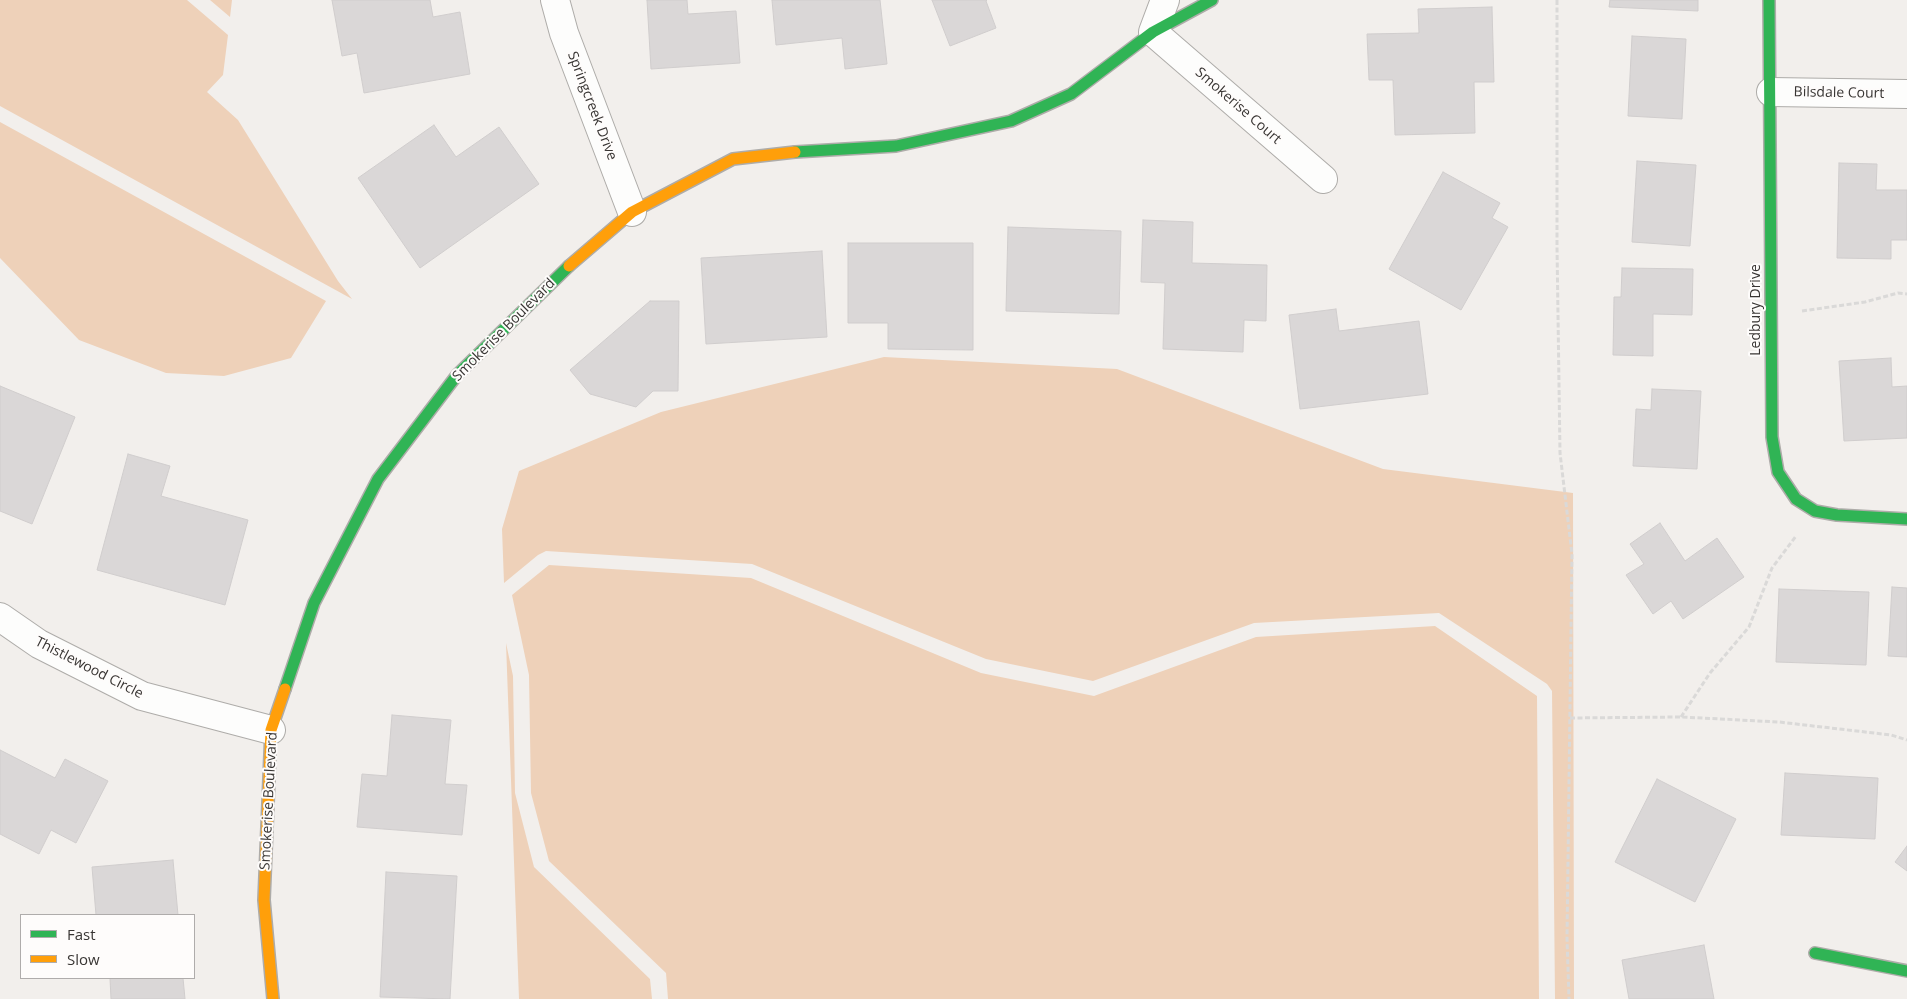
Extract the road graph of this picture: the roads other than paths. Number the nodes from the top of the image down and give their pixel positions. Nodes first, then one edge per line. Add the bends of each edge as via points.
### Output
1 (555, 0) edge
2 (1164, 0) edge
3 (1212, 0) edge
4 (1770, 0) edge
5 (1153, 32) junction
6 (1771, 92) junction
7 (1907, 94) edge
8 (1324, 180) dead end
9 (632, 212) junction
10 (1907, 519) edge
11 (0, 617) edge
12 (271, 730) junction
13 (1815, 953) dead end
14 (1907, 971) edge
15 (273, 999) edge

1 - 9 street, Springcreek Drive via 564,33
2 - 5 street
3 - 5 street, Smokerise Boulevard
4 - 6 street, Ledbury Drive
5 - 8 street, Smokerise Court
5 - 9 street, Smokerise Boulevard via 1071,94 1011,121 896,146 733,159
6 - 7 street, Bilsdale Court
6 - 10 street, Ledbury Drive via 1772,437 1778,472 1796,499 1815,511
9 - 12 street, Smokerise Boulevard via 583,253 457,375 378,479 314,603
11 - 12 street, Thistlewood Circle via 40,644 142,696
12 - 15 street, Smokerise Boulevard via 264,900
13 - 14 street

